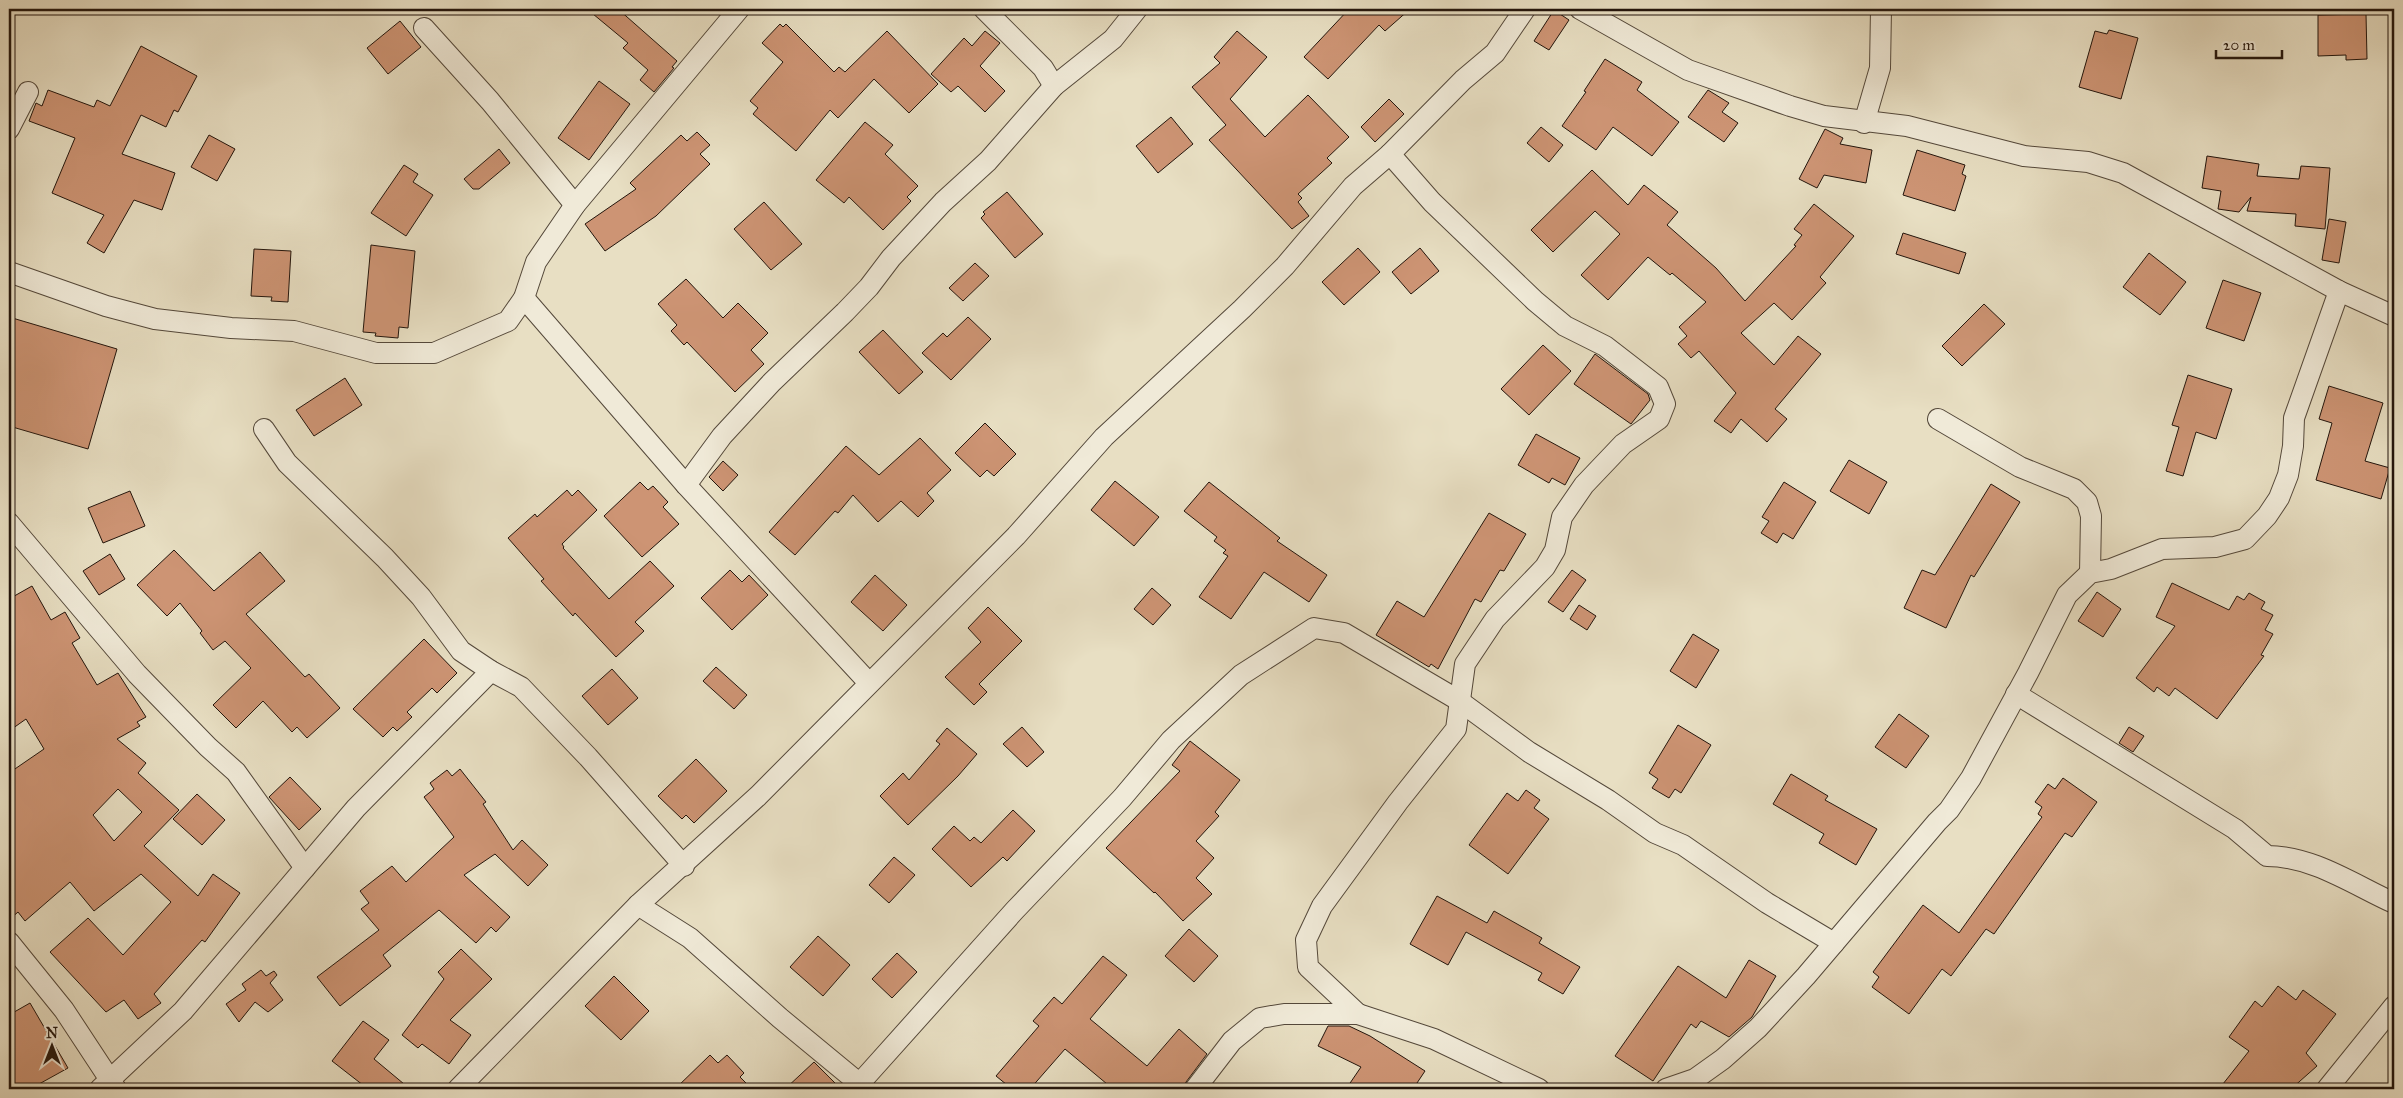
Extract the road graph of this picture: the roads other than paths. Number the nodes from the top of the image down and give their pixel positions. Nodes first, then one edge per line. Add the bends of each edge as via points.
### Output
1 (739, 9) edge
2 (984, 9) edge
3 (1137, 9) edge
4 (1525, 9) edge
5 (1580, 9) edge
6 (1882, 9) edge
7 (424, 28) dead end
8 (1054, 86) junction
9 (28, 92) dead end
10 (1864, 123) junction
11 (9, 129) edge
12 (1390, 154) junction
13 (575, 205) junction
14 (9, 272) edge
15 (2338, 292) junction
16 (524, 298) junction
17 (2394, 316) edge
18 (1938, 419) dead end
19 (264, 429) dead end
20 (686, 485) junction
21 (9, 523) edge
22 (2090, 572) junction
23 (491, 671) junction
24 (869, 682) junction
25 (2016, 694) junction
26 (1458, 700) junction
27 (684, 866) junction
28 (305, 868) junction
29 (2394, 903) edge
30 (638, 906) junction
31 (9, 942) edge
32 (1834, 943) junction
33 (2394, 1006) edge
34 (1358, 1014) junction
35 (1512, 1084) edge
36 (1692, 1084) edge
37 (109, 1086) edge
38 (863, 1086) edge
39 (458, 1089) edge
40 (1195, 1089) edge
41 (1539, 1089) edge
42 (1666, 1089) edge
43 (2327, 1089) edge

1 - 13 street
2 - 8 street via 1031,55
3 - 8 street via 1113,39
4 - 12 street via 1495,53 1463,80
5 - 10 street via 1688,70 1824,116
6 - 10 street via 1880,68
7 - 13 street via 490,100
8 - 20 street via 988,161 943,202 890,258 869,287 722,436
9 - 11 street
10 - 15 street via 1907,126 2024,156 2088,162 2122,173
12 - 24 street via 1353,186 1285,266 1242,309 1104,437 1016,536
12 - 26 street via 1432,202 1535,301 1565,326 1605,346 1658,387 1665,404 1659,419 1623,444 1584,485 1562,517 1555,550 1545,567 1495,619 1465,664
13 - 16 street via 536,262
14 - 16 street via 106,306 156,319 294,331 376,353 434,353 508,320
15 - 17 street
15 - 22 street via 2294,418 2288,475 2267,516 2245,539 2216,547 2162,549 2112,569
16 - 20 street
18 - 22 street via 2020,467 2074,489 2087,502 2091,516
19 - 23 street via 287,463 385,558 421,597 462,651
20 - 24 street
21 - 28 street via 137,674 236,772
22 - 25 street via 2067,595
23 - 27 street via 521,687
23 - 28 street via 356,808
24 - 27 street via 758,796
25 - 29 street via 2228,824 2267,856 2284,856 2334,873
25 - 32 street via 1976,769 1949,810
26 - 32 street via 1529,752 1655,833 1683,845
26 - 34 street via 1456,729 1322,906 1306,940 1308,966
26 - 38 street via 1344,633 1314,628 1290,643 1241,675 1171,740 1122,798 1015,910
27 - 30 street
28 - 37 street via 183,1011
30 - 38 street via 690,938
30 - 39 street
31 - 37 street via 64,1010
32 - 36 street via 1758,1028
33 - 43 street
34 - 35 street via 1434,1039
34 - 40 street via 1284,1014 1260,1018 1232,1041
35 - 41 street
36 - 42 street

